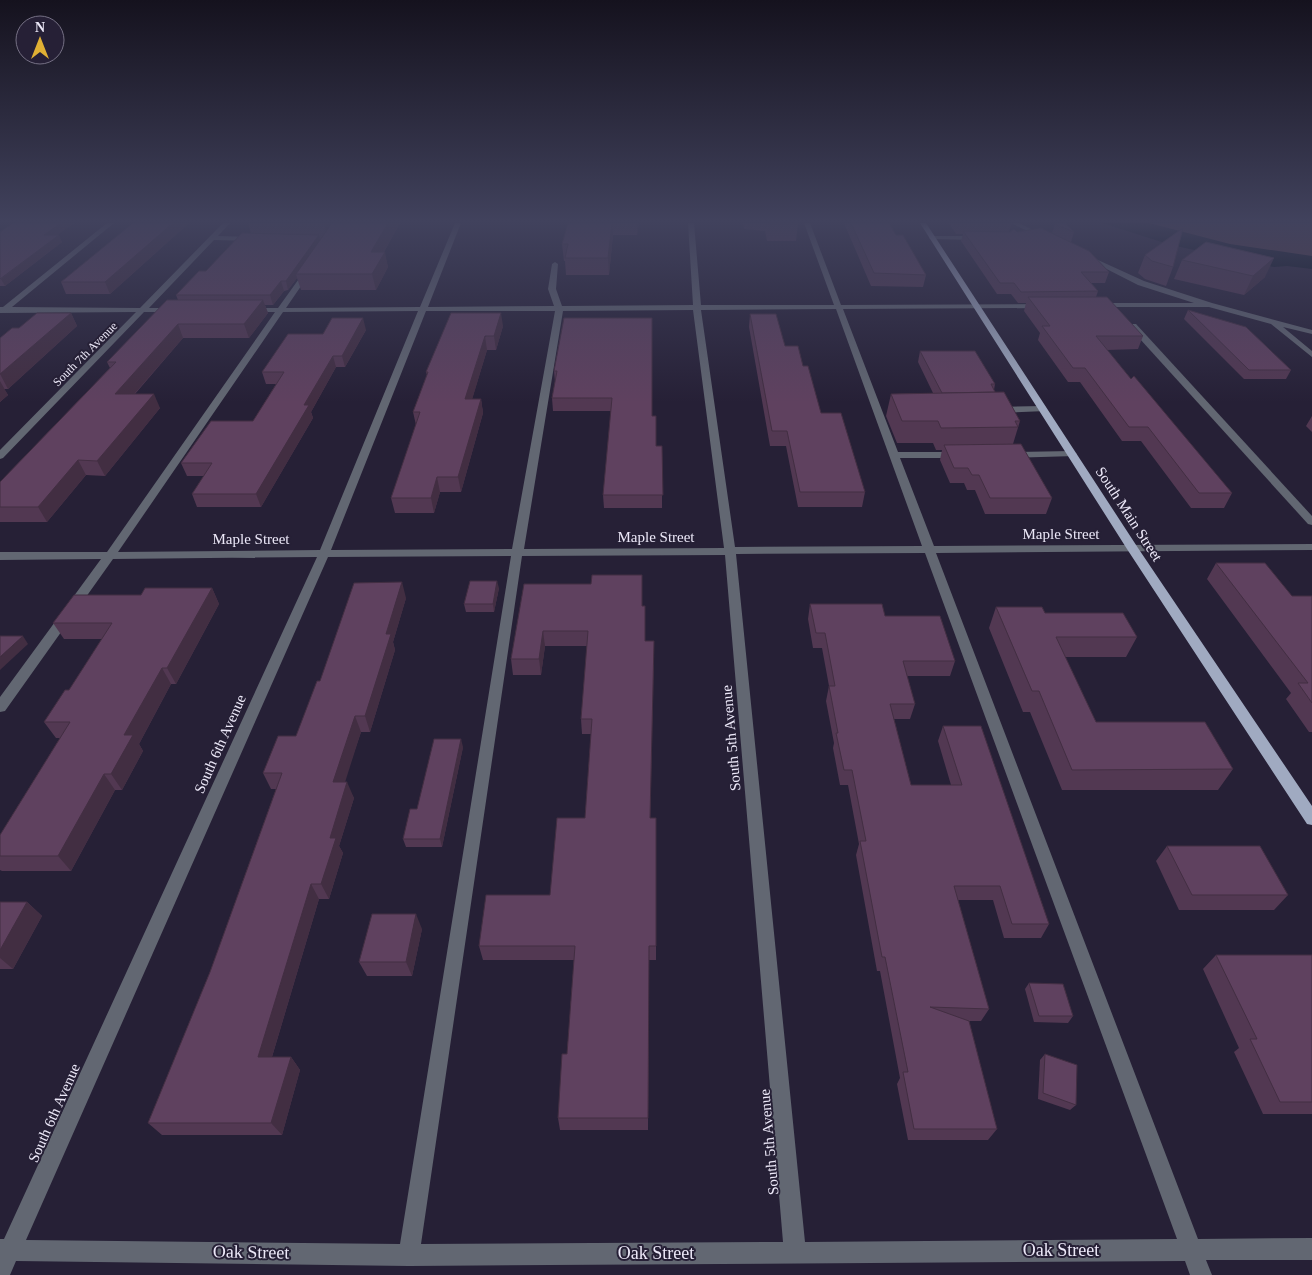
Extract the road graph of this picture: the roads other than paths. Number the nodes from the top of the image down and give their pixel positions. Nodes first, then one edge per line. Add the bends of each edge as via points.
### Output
1 (36, 282) edge
2 (170, 282) edge
3 (299, 282) edge
4 (434, 282) edge
5 (553, 282) edge
6 (695, 282) edge
7 (830, 282) edge
8 (961, 282) edge
9 (1140, 282) edge
10 (1114, 305) junction
11 (1209, 305) junction
12 (976, 306) junction
13 (1048, 306) edge
14 (1086, 306) edge
15 (839, 307) junction
16 (423, 309) junction
17 (559, 309) junction
18 (697, 309) junction
19 (1, 310) edge
20 (144, 310) junction
21 (186, 310) edge
22 (242, 310) edge
23 (280, 310) junction
24 (1271, 321) junction
25 (1312, 332) edge
26 (1312, 356) edge
27 (1043, 409) junction
28 (984, 410) edge
29 (1072, 454) junction
30 (894, 455) junction
31 (972, 455) edge
32 (1002, 455) edge
33 (0, 456) edge
34 (1312, 522) edge
35 (1312, 547) edge
36 (1133, 549) junction
37 (930, 550) junction
38 (730, 551) junction
39 (517, 553) junction
40 (324, 554) junction
41 (110, 555) junction
42 (0, 556) edge
43 (0, 707) edge
44 (1312, 819) edge
45 (1312, 1249) edge
46 (5, 1250) edge
47 (1192, 1250) junction
48 (795, 1252) junction
49 (410, 1255) junction
50 (0, 1272) edge
51 (1201, 1275) edge

1 - 19 street
2 - 20 street, South 7th Avenue
3 - 23 street
4 - 16 street, South 6th Avenue
5 - 17 street
6 - 18 street, South 5th Avenue
7 - 15 street
8 - 12 main road, South Main Street
9 - 11 street
10 - 11 street
10 - 14 street
10 - 34 street
11 - 24 street
12 - 13 street
12 - 15 street
12 - 27 main road, South Main Street
15 - 18 street
15 - 30 street
16 - 17 street
16 - 23 street
16 - 40 street, South 6th Avenue
17 - 18 street
17 - 39 street
18 - 38 street, South 5th Avenue
19 - 20 street
20 - 21 street
20 - 33 street, South 7th Avenue
22 - 23 street
23 - 41 street
24 - 25 street
24 - 26 street
27 - 28 street
27 - 29 main road, South Main Street
29 - 32 street
29 - 36 main road, South Main Street
30 - 31 street
30 - 37 street
35 - 36 street, Maple Street
36 - 37 street, Maple Street
36 - 44 main road, South Main Street
37 - 38 street, Maple Street
37 - 47 street
38 - 39 street, Maple Street
38 - 48 street, South 5th Avenue
39 - 40 street, Maple Street
39 - 49 street
40 - 41 street, Maple Street
40 - 46 street, South 6th Avenue
41 - 42 street, Maple Street
41 - 43 street
45 - 47 street, Oak Street
46 - 49 street, Oak Street
46 - 50 street, South 6th Avenue
47 - 48 street, Oak Street
47 - 51 street
48 - 49 street, Oak Street

